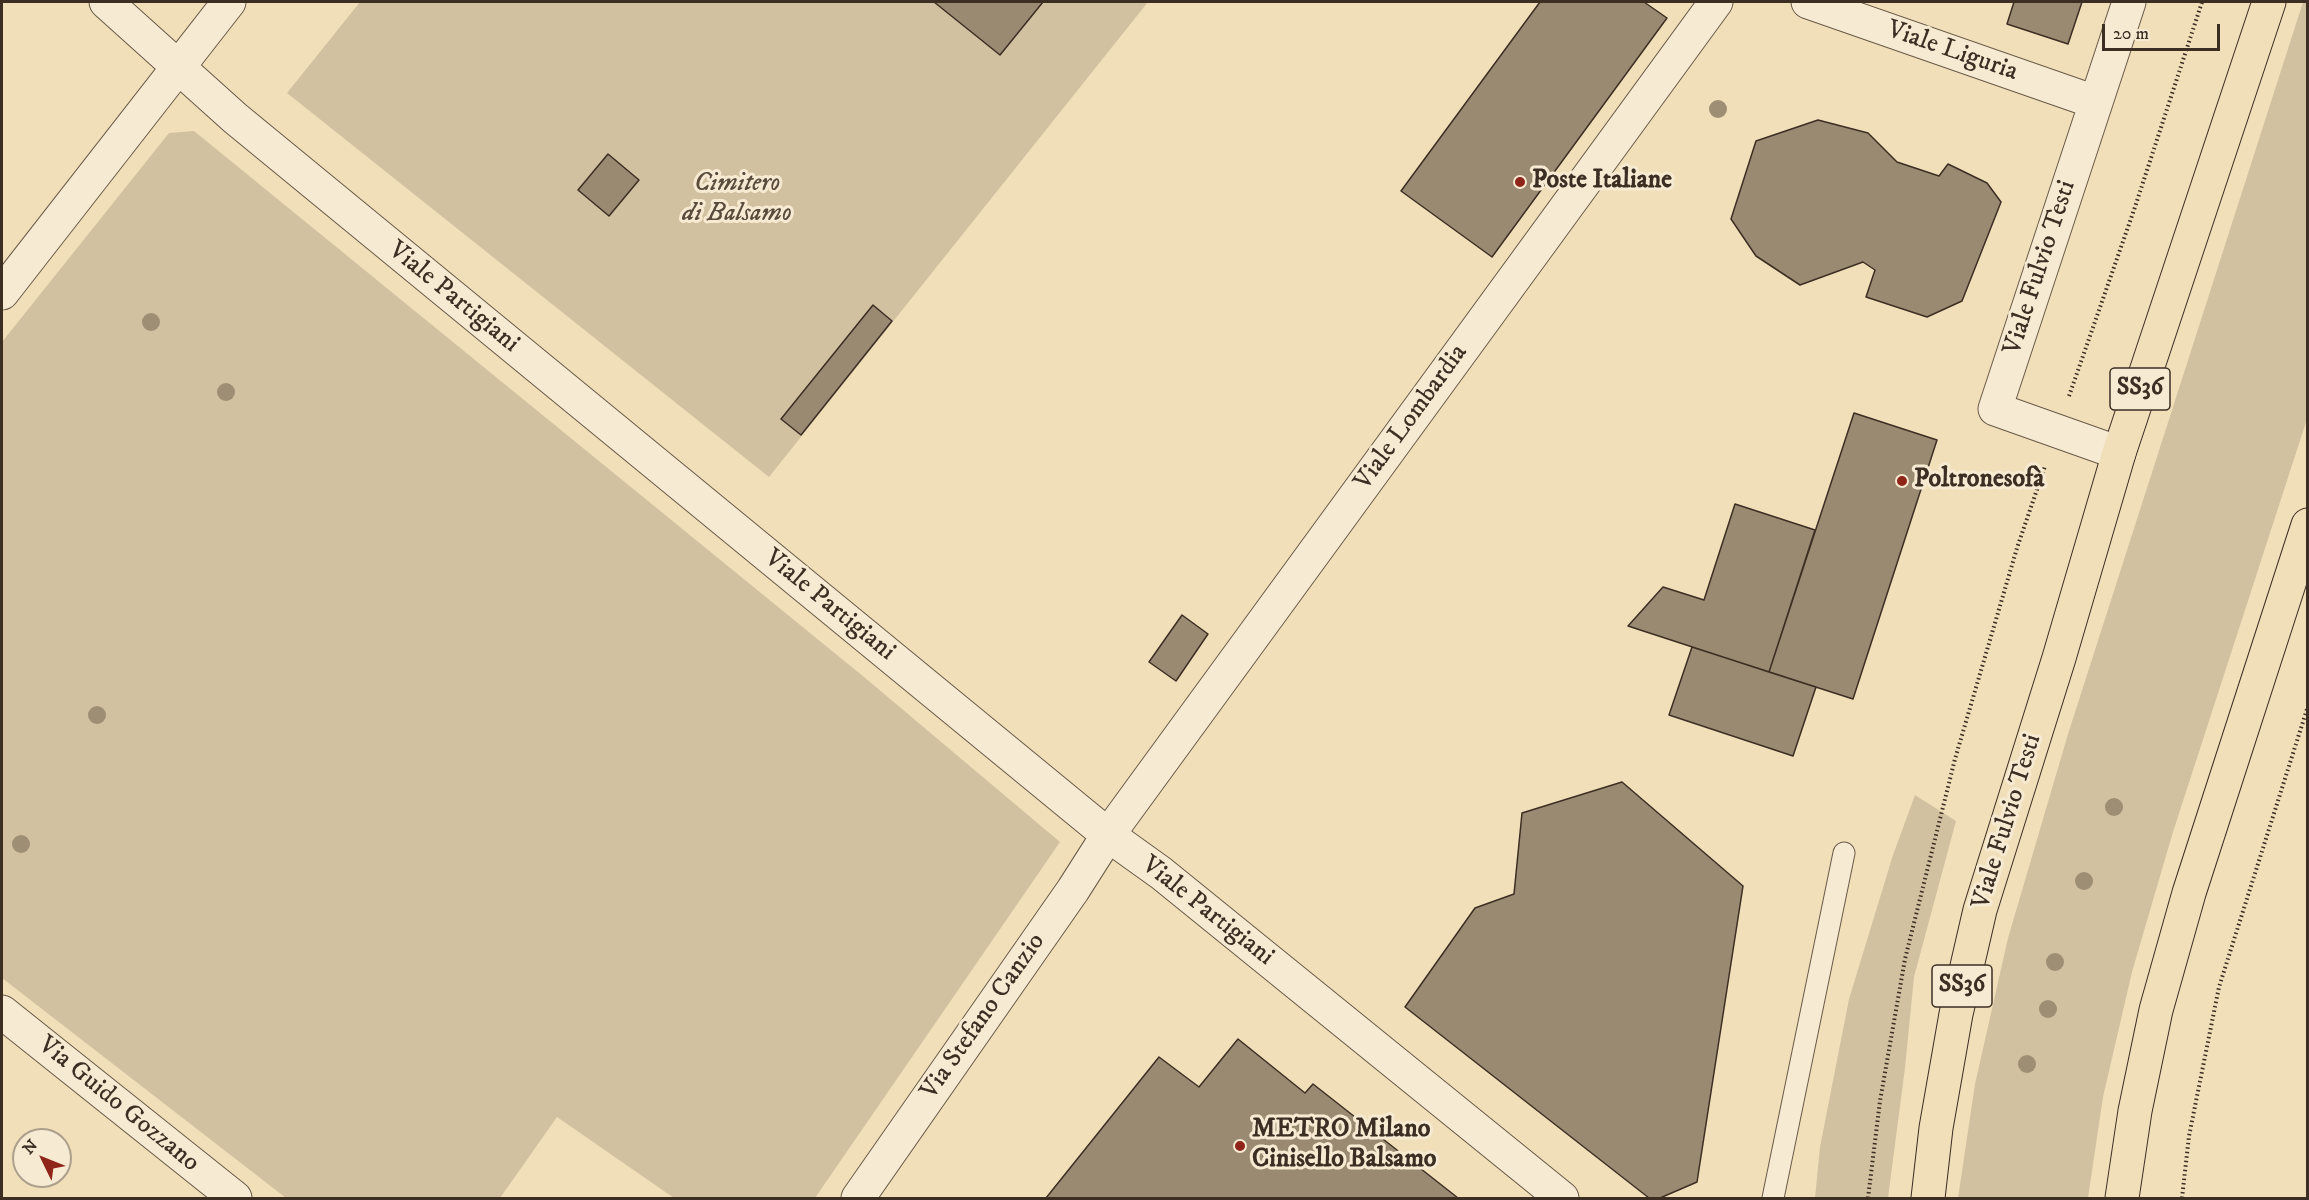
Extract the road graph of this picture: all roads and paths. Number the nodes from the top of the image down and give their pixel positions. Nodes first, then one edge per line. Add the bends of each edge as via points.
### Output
1 (106, 2) edge
2 (229, 2) edge
3 (1716, 2) edge
4 (1808, 2) edge
5 (2129, 2) edge
6 (2202, 2) edge
7 (2269, 2) edge
8 (179, 66) junction
9 (2095, 102) junction
10 (2, 293) edge
11 (2058, 431) junction
12 (2119, 453) junction
13 (2307, 525) edge
14 (2307, 706) edge
15 (1108, 835) junction
16 (1844, 853) dead end
17 (2, 1012) edge
18 (235, 1198) edge
19 (858, 1198) edge
20 (1562, 1198) edge
21 (1773, 1198) edge
22 (1868, 1198) edge
23 (1928, 1198) edge
24 (2122, 1198) edge
25 (2182, 1198) edge

1 - 8 street, Viale Partigiani
2 - 8 street
3 - 15 street, Viale Lombardia
4 - 9 street, Viale Liguria
5 - 9 street, Viale Fulvio Testi
6 - 11 path
7 - 12 highway, Viale Fulvio Testi / SS36
8 - 10 street
8 - 15 street, Viale Partigiani via 235,118
9 - 11 street, Viale Fulvio Testi via 1995,409
11 - 12 street, Viale Fulvio Testi
11 - 22 path via 2017,549 1955,759 1905,958
12 - 23 highway, Viale Fulvio Testi / SS36 via 2060,658 1980,910 1956,1014
13 - 24 highway via 2189,893 2156,1010
14 - 25 path via 2219,987 2188,1136
15 - 19 street, Via Stefano Canzio
15 - 20 street, Viale Partigiani via 1161,873
16 - 21 lane
17 - 18 street, Via Guido Gozzano

